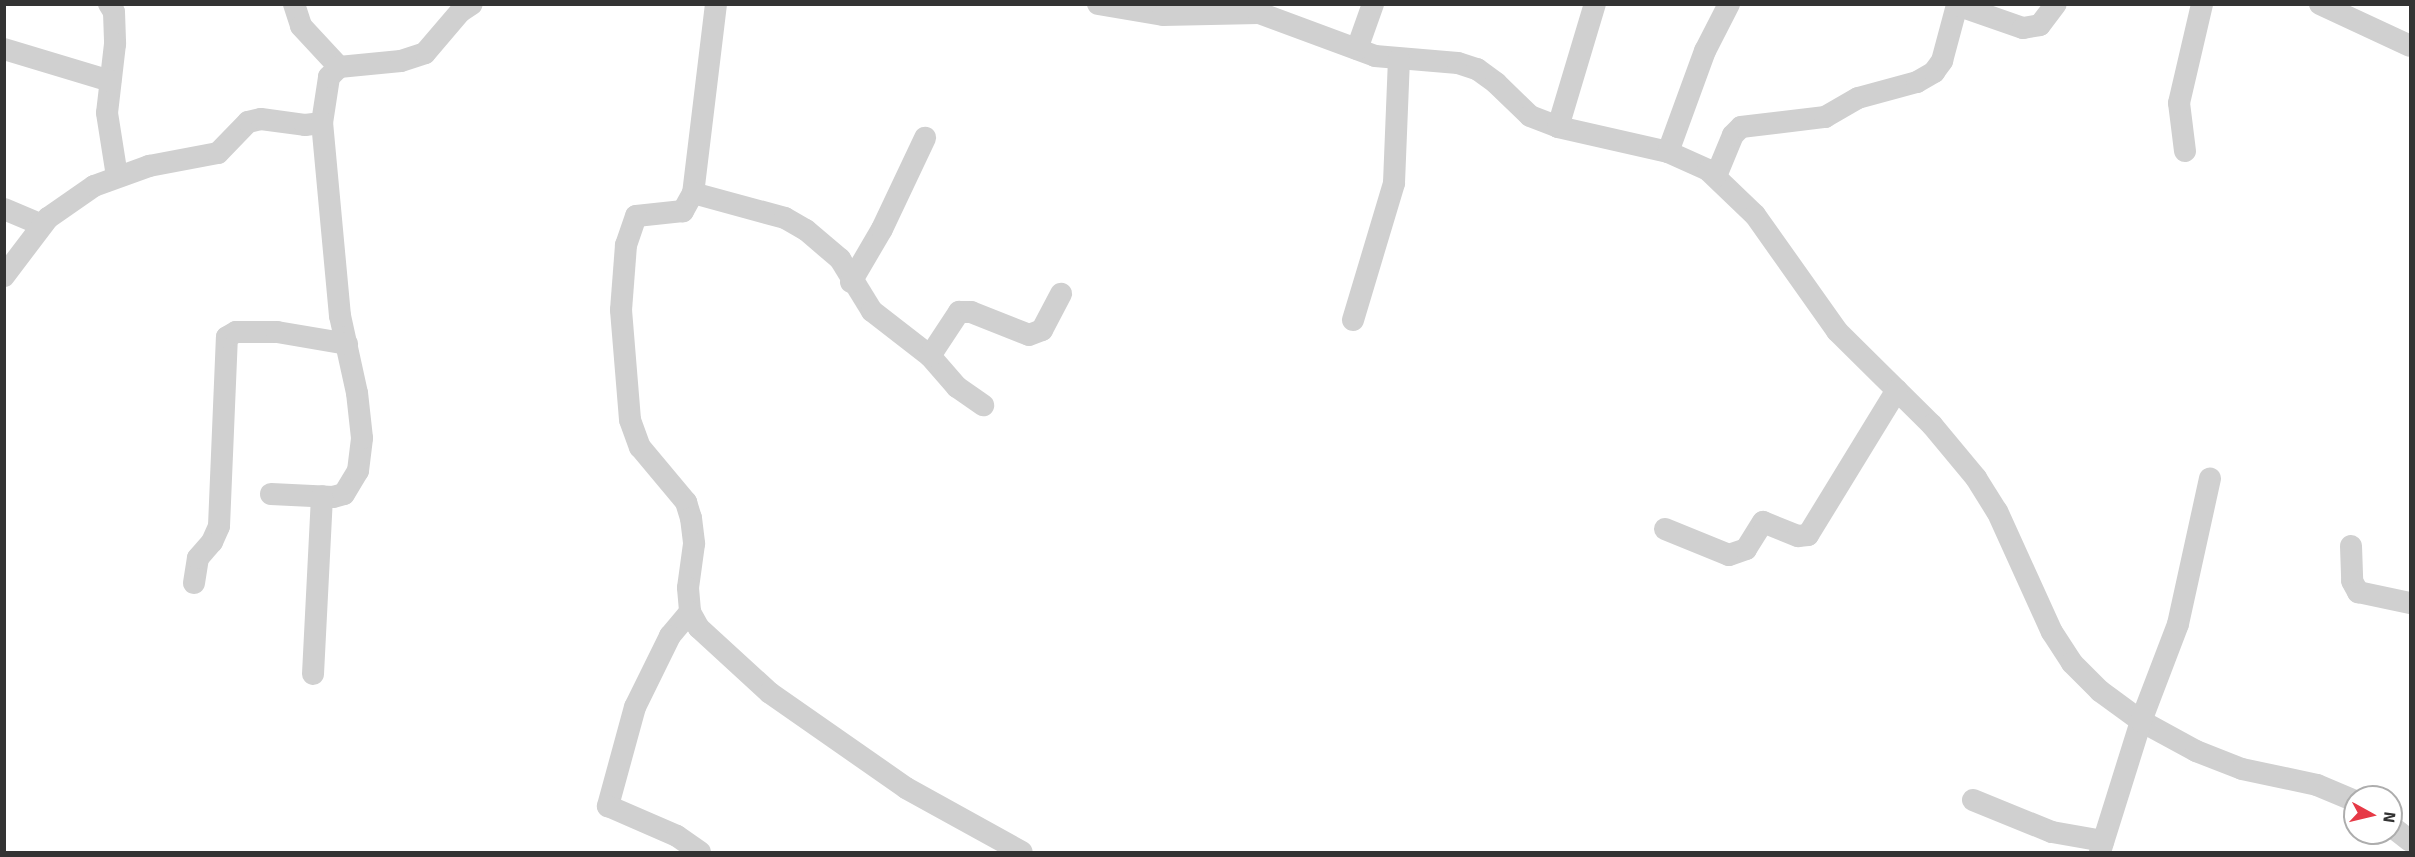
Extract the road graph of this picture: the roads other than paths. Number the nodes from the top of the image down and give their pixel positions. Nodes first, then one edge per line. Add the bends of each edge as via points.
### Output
1 (109, 4) edge
2 (294, 4) edge
3 (472, 4) edge
4 (716, 4) edge
5 (1372, 4) edge
6 (1595, 4) edge
7 (1729, 4) edge
8 (2056, 4) edge
9 (2202, 4) edge
10 (2320, 4) edge
11 (1106, 6) edge
12 (2410, 46) edge
13 (4, 49) edge
14 (1357, 50) junction
15 (1399, 59) junction
16 (339, 67) junction
17 (111, 81) junction
18 (321, 123) junction
19 (1558, 127) junction
20 (925, 138) dead end
21 (2185, 151) dead end
22 (1668, 152) junction
23 (117, 176) junction
24 (1716, 176) junction
25 (693, 192) junction
26 (4, 209) edge
27 (42, 225) junction
28 (4, 276) edge
29 (851, 282) junction
30 (1061, 294) dead end
31 (1353, 320) dead end
32 (346, 344) junction
33 (930, 356) junction
34 (1897, 390) junction
35 (982, 405) dead end
36 (2210, 478) dead end
37 (271, 494) dead end
38 (321, 496) junction
39 (1665, 529) dead end
40 (2351, 546) dead end
41 (194, 583) dead end
42 (2410, 603) edge
43 (690, 612) junction
44 (313, 674) dead end
45 (2141, 721) junction
46 (2343, 795) edge
47 (1973, 800) dead end
48 (2101, 847) edge
49 (700, 852) edge
50 (1022, 852) edge

1 - 17 street via 114,12
2 - 16 street via 302,26
3 - 16 street via 460,12 425,53 400,61
4 - 25 street
5 - 14 street
6 - 19 street
7 - 22 street via 1709,40
8 - 24 street via 2040,25 2023,28 1957,5 1942,61 1934,72 1917,82 1858,98 1825,117 1741,127 1732,135
9 - 21 street via 2179,104
10 - 12 street
11 - 14 street via 1163,15 1259,13
13 - 17 street
14 - 15 street
15 - 19 street via 1439,59 1477,69 1530,116
15 - 31 street via 1394,183
16 - 18 street via 329,77
17 - 23 street via 107,113
18 - 23 street via 305,125 261,118 248,122 218,153
18 - 32 street
19 - 22 street
20 - 29 street via 882,229
22 - 24 street
23 - 27 street via 94,186
24 - 34 street via 1755,215 1837,331
25 - 29 street via 785,218 840,259
25 - 43 street via 683,211 636,216 626,246 621,310 630,420 640,447 686,502 691,518 694,544 688,588
26 - 27 street
27 - 28 street
29 - 33 street via 872,311
30 - 33 street via 1042,330 1029,335 972,312 959,312
32 - 38 street via 362,438 357,471 344,494
32 - 41 street via 277,332 236,332 227,336 219,526 198,558
33 - 35 street via 957,387
34 - 39 street via 1808,535 1798,536 1763,522 1746,549 1729,555
34 - 45 street via 1954,449 1997,511 2052,632 2072,663 2100,691
36 - 45 street via 2178,624
37 - 38 street
38 - 44 street
40 - 42 street via 2352,581 2358,592
43 - 49 street via 670,636 635,707 608,806 677,836
43 - 50 street via 699,627 770,693 906,788
45 - 46 street via 2196,751 2242,769 2318,784
45 - 48 street
47 - 48 street

